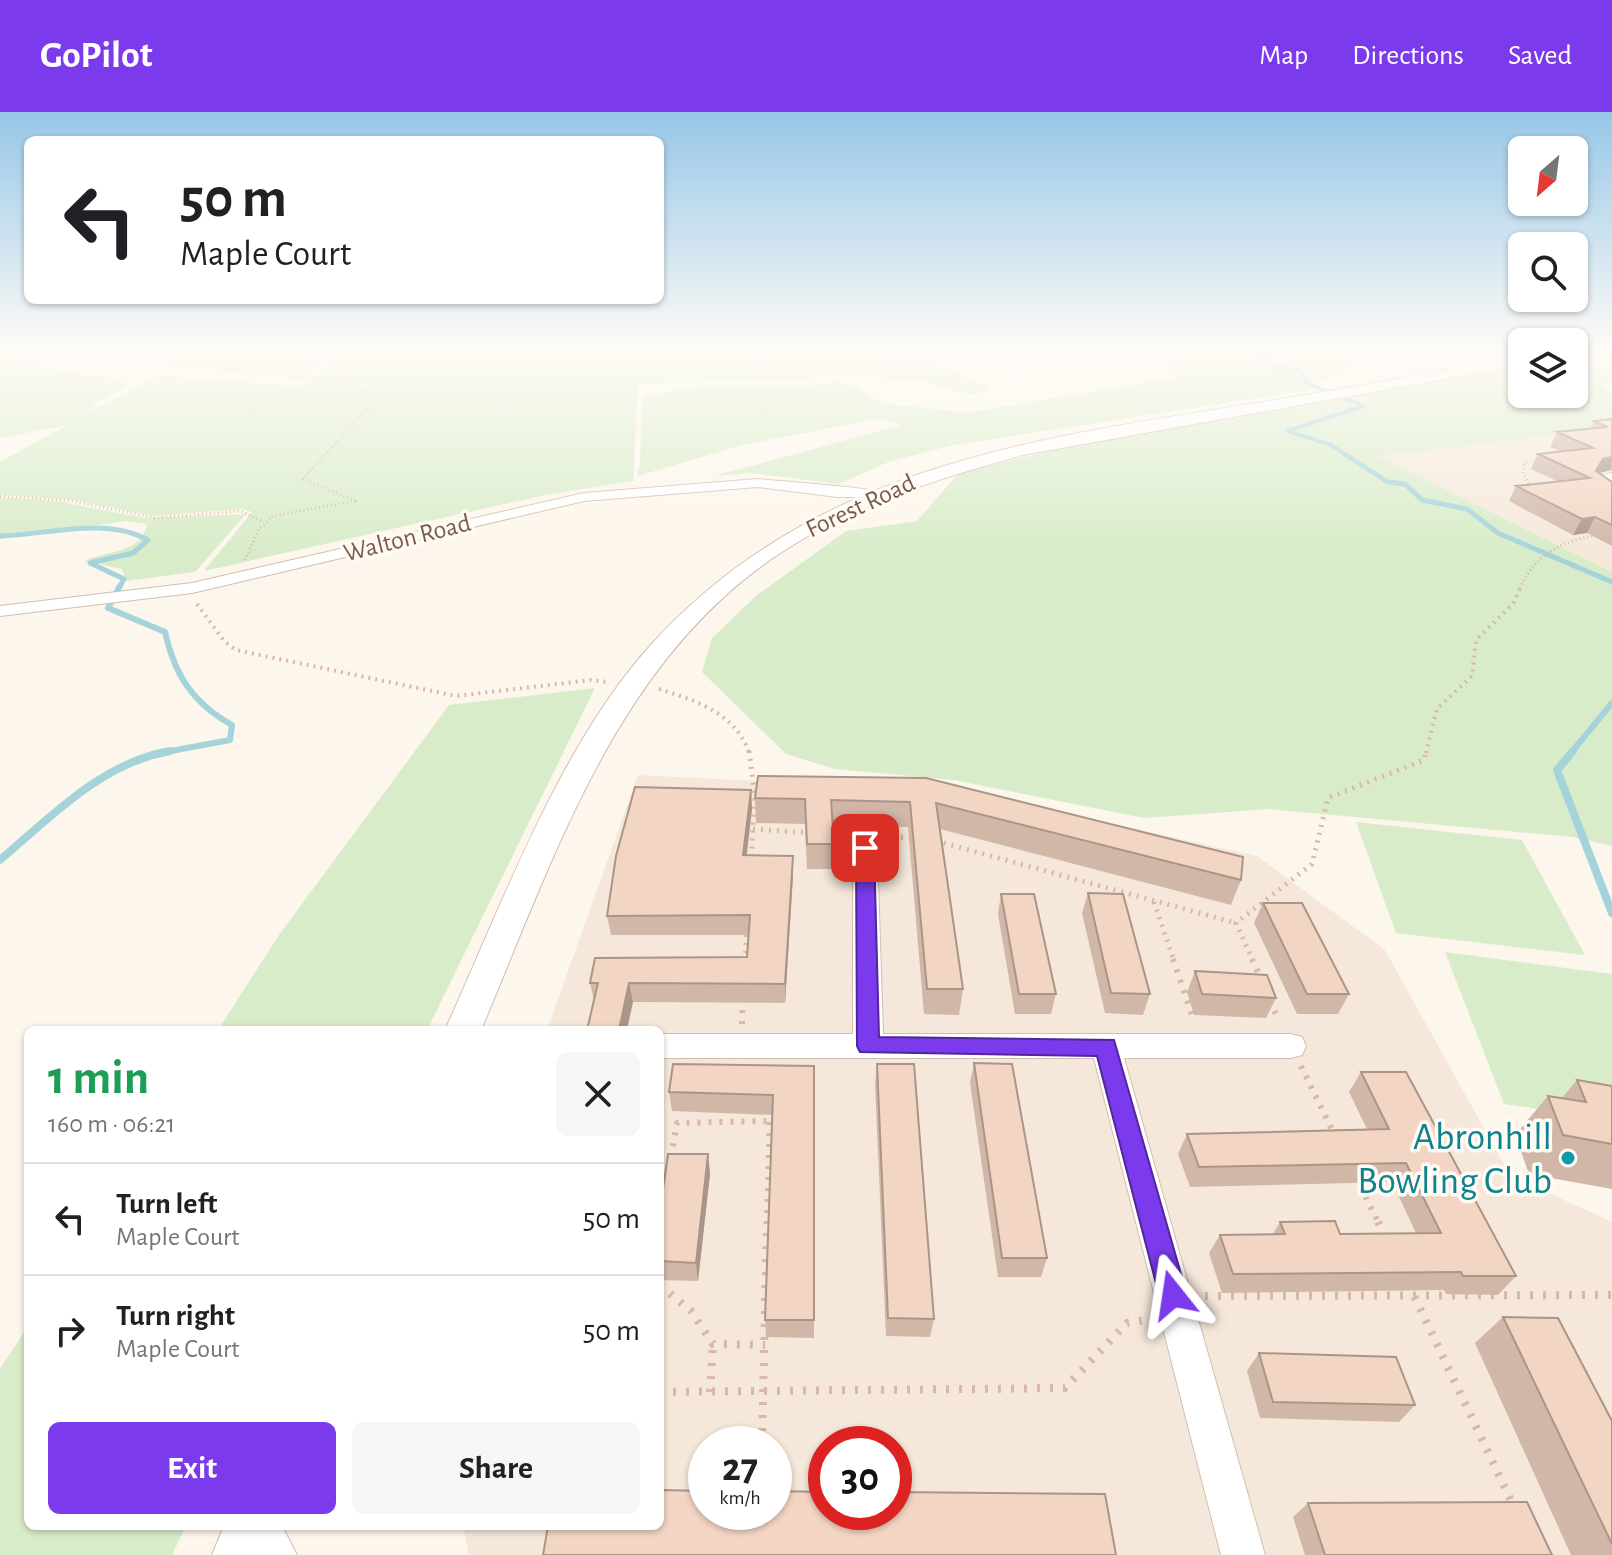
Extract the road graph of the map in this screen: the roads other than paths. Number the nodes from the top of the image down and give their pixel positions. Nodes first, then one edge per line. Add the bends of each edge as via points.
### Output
1 (1176, 419) edge
2 (1612, 477) edge
3 (815, 490) junction
4 (877, 493) junction
5 (1612, 497) edge
6 (835, 513) junction
7 (0, 611) edge
8 (868, 842) road end
9 (465, 1026) edge
10 (664, 1046) edge
11 (868, 1046) junction
12 (1291, 1046) road end
13 (1106, 1047) junction
14 (249, 1530) edge
15 (260, 1530) edge
16 (239, 1555) edge
17 (275, 1555) edge
18 (1243, 1555) edge

1 - 4 street, Forest Road via 1028,447 944,468
2 - 5 street via 1598,486
3 - 4 street, Walton Road
3 - 6 street
3 - 7 street, Walton Road via 744,483 584,497 192,588
4 - 6 street, Forest Road
6 - 9 street, Forest Road via 728,581 637,679 573,789
8 - 11 street
10 - 11 street
11 - 13 street
12 - 13 street
13 - 18 street
14 - 16 street
15 - 17 street

